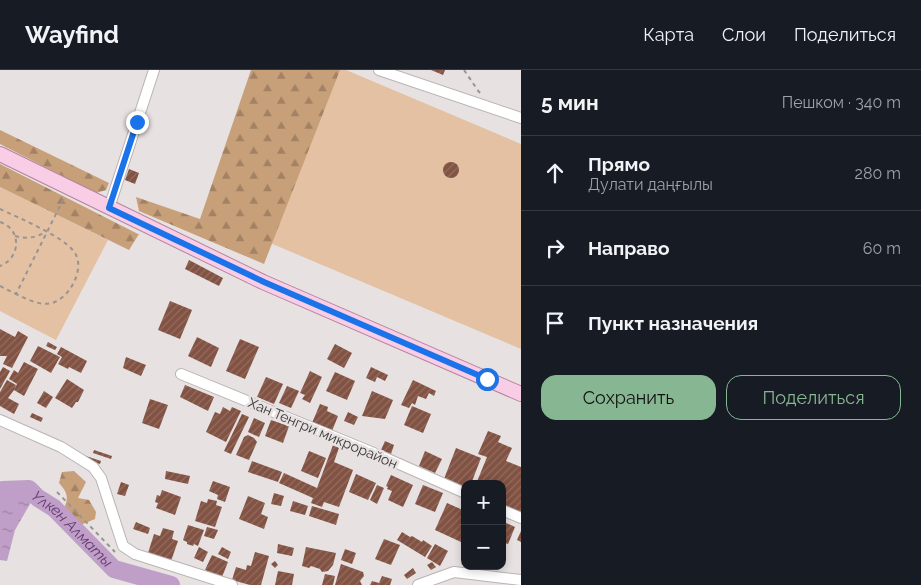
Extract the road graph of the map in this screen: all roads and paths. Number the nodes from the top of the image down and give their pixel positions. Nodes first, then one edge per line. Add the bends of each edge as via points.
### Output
1 (154, 70) edge
2 (379, 70) edge
3 (464, 70) edge
4 (485, 95) dead end
5 (521, 118) edge
6 (0, 154) edge
7 (66, 194) dead end
8 (109, 208) junction
9 (0, 209) edge
10 (0, 222) edge
11 (46, 232) junction
12 (15, 236) junction
13 (0, 266) edge
14 (0, 286) edge
15 (16, 294) junction
16 (181, 374) dead end
17 (521, 394) edge
18 (0, 420) edge
19 (461, 491) edge
20 (58, 492) dead end
21 (506, 512) edge
22 (521, 518) edge
23 (98, 536) dead end
24 (521, 580) edge
25 (232, 585) edge
26 (418, 585) edge

1 - 8 street
2 - 5 street
3 - 4 path via 479,92
6 - 8 main road
7 - 11 path
8 - 17 main road via 299,298
9 - 11 path
10 - 12 path via 10,227
11 - 12 path via 24,239
11 - 15 path
11 - 15 path via 65,242 76,254 78,271 74,284 65,296 52,303 34,302
12 - 13 path via 14,254
14 - 15 path
16 - 19 street, Хан Тенгри микрорайон
18 - 25 street via 61,447 93,467 101,478 123,546 132,552
20 - 23 path
21 - 22 street
24 - 26 street via 454,572

